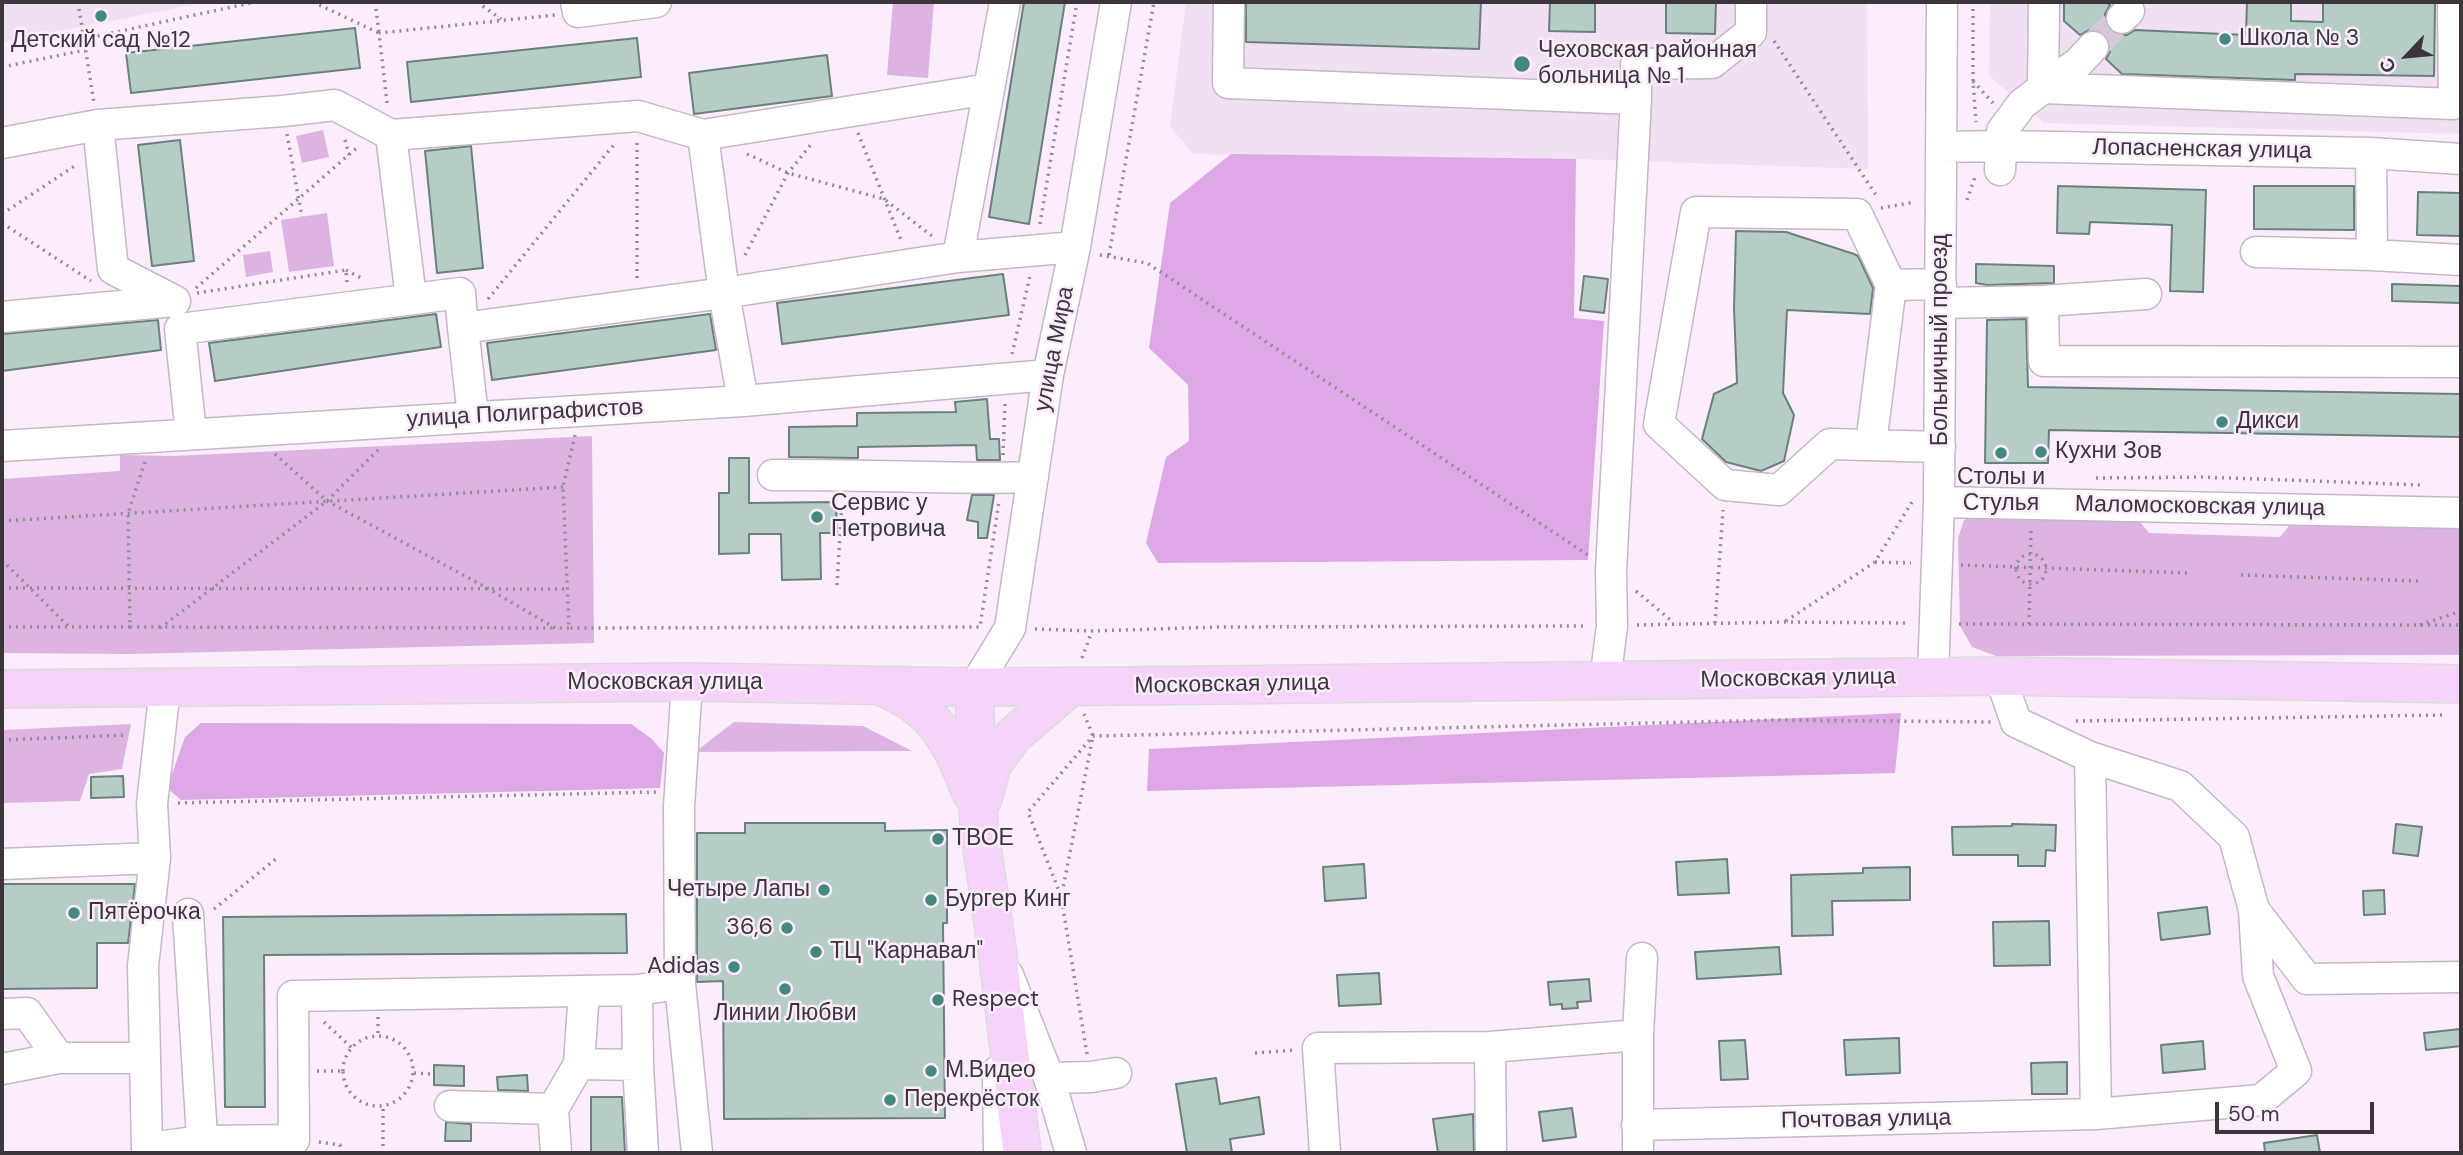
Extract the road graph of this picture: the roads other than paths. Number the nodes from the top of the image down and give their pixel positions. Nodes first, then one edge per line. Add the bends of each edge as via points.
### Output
1 (656, 2) edge
2 (1005, 2) edge
3 (1116, 2) edge
4 (1229, 2) edge
5 (1942, 2) edge
6 (2044, 2) edge
7 (2453, 2) edge
8 (1751, 5) edge
9 (577, 7) edge
10 (2093, 47) tunnel mouth
11 (2043, 88) junction
12 (989, 89) junction
13 (1636, 99) junction
14 (2458, 106) edge
15 (385, 132) junction
16 (704, 135) junction
17 (99, 138) junction
18 (2, 143) edge
19 (1942, 147) junction
20 (1992, 149) junction
21 (2371, 153) junction
22 (2461, 159) edge
23 (1075, 247) junction
24 (2256, 252) dead end
25 (2372, 255) junction
26 (958, 257) junction
27 (2461, 260) edge
28 (1891, 285) junction
29 (724, 293) junction
30 (1941, 294) junction
31 (2146, 294) dead end
32 (411, 298) junction
33 (2043, 301) junction
34 (178, 315) junction
35 (2, 317) edge
36 (463, 328) junction
37 (2461, 362) edge
38 (1048, 374) junction
39 (743, 401) junction
40 (473, 416) junction
41 (191, 434) junction
42 (1871, 444) junction
43 (2, 446) edge
44 (1940, 447) junction
45 (773, 475) dead end
46 (1033, 477) junction
47 (1928, 498) junction
48 (2461, 513) edge
49 (2000, 677) junction
50 (1933, 678) junction
51 (1605, 681) junction
52 (687, 682) junction
53 (880, 685) junction
54 (1071, 686) junction
55 (974, 687) junction
56 (165, 688) junction
57 (2, 689) edge
58 (2454, 699) edge
59 (2090, 757) junction
60 (978, 812) junction
61 (155, 858) junction
62 (2, 864) edge
63 (2254, 910) junction
64 (188, 914) dead end
65 (997, 949) junction
66 (1642, 958) dead end
67 (2461, 977) edge
68 (680, 984) junction
69 (637, 990) junction
70 (584, 991) junction
71 (2, 1014) edge
72 (1638, 1035) junction
73 (1490, 1047) junction
74 (60, 1058) junction
75 (145, 1058) junction
76 (579, 1064) junction
77 (638, 1065) junction
78 (2, 1069) edge
79 (1103, 1075) road end
80 (1049, 1078) junction
81 (450, 1106) dead end
82 (553, 1109) junction
83 (2096, 1114) junction
84 (1637, 1139) edge
85 (203, 1147) edge
86 (147, 1151) edge
87 (555, 1153) edge
88 (643, 1153) edge
89 (697, 1153) edge
90 (999, 1153) edge
91 (1022, 1153) edge
92 (1071, 1153) edge
93 (1325, 1153) edge
94 (1491, 1153) edge

1 - 9 street
2 - 12 street
3 - 23 street, улица Мира
4 - 13 street via 1228,83
5 - 19 street, Больничный проезд
6 - 11 street
7 - 14 street
8 - 13 street via 1751,32 1712,64 1636,64
10 - 11 street
11 - 14 street
11 - 20 street via 2022,104
12 - 16 street
12 - 26 street
13 - 51 street via 1611,571 1612,626
15 - 16 street via 638,116
15 - 17 street via 335,105
15 - 32 street
16 - 29 street
17 - 18 street
17 - 34 street via 113,269
19 - 20 street, Лопасненская улица
19 - 30 street, Больничный проезд
20 - 21 street, Лопасненская улица
21 - 22 street, Лопасненская улица
21 - 25 street
23 - 26 street
23 - 38 street, улица Мира
24 - 25 street
25 - 27 street
26 - 29 street
28 - 30 street
28 - 42 street
28 - 42 street via 1870,211 1696,212 1659,424 1725,485 1779,490 1830,444
29 - 36 street
29 - 39 street
30 - 33 street
30 - 44 street, Больничный проезд
31 - 33 street
32 - 34 street
32 - 36 street via 460,293
33 - 37 street via 2044,361
34 - 35 street
34 - 41 street
36 - 40 street
38 - 39 street, улица Полиграфистов
38 - 46 street, улица Мира
39 - 40 street, улица Полиграфистов via 689,416
40 - 41 street, улица Полиграфистов
41 - 43 street, улица Полиграфистов
42 - 44 street
44 - 47 street, Больничный проезд
45 - 46 street
46 - 55 street, улица Мира via 1010,628
47 - 48 street, Маломосковская улица
47 - 50 street, Больничный проезд via 1937,564
49 - 50 main road, Московская улица
49 - 58 main road, Московская улица
49 - 59 street, Почтовая улица via 2016,722
50 - 51 main road, Московская улица
51 - 54 main road, Московская улица
52 - 53 main road, Московская улица
52 - 56 main road, Московская улица
52 - 68 street via 679,807
53 - 55 main road, Московская улица
53 - 60 main road via 916,705 942,732 960,762
54 - 55 main road, Московская улица
54 - 60 main road via 1006,745 993,763
55 - 60 main road
56 - 57 main road, Московская улица
56 - 61 street via 152,804
59 - 63 street, Почтовая улица via 2180,786 2234,837
59 - 83 street
60 - 65 main road
61 - 62 street
61 - 75 street via 143,966
63 - 67 street, Почтовая улица via 2307,979
63 - 83 street, Почтовая улица via 2258,976 2296,1071 2261,1101
64 - 85 street
65 - 80 street
65 - 90 street
65 - 91 main road
66 - 72 street, Почтовая улица
68 - 69 street
68 - 89 street
69 - 70 street
69 - 77 street
70 - 76 street
70 - 85 street via 293,996 294,1140
71 - 74 street via 27,1013
72 - 73 street
72 - 84 street, Почтовая улица
73 - 93 street via 1318,1048
73 - 94 street
74 - 75 street
74 - 78 street
75 - 86 street
76 - 77 street
76 - 82 street
77 - 88 street
79 - 80 street
80 - 92 street
81 - 82 street
82 - 87 street
83 - 84 street, Почтовая улица
85 - 86 street

